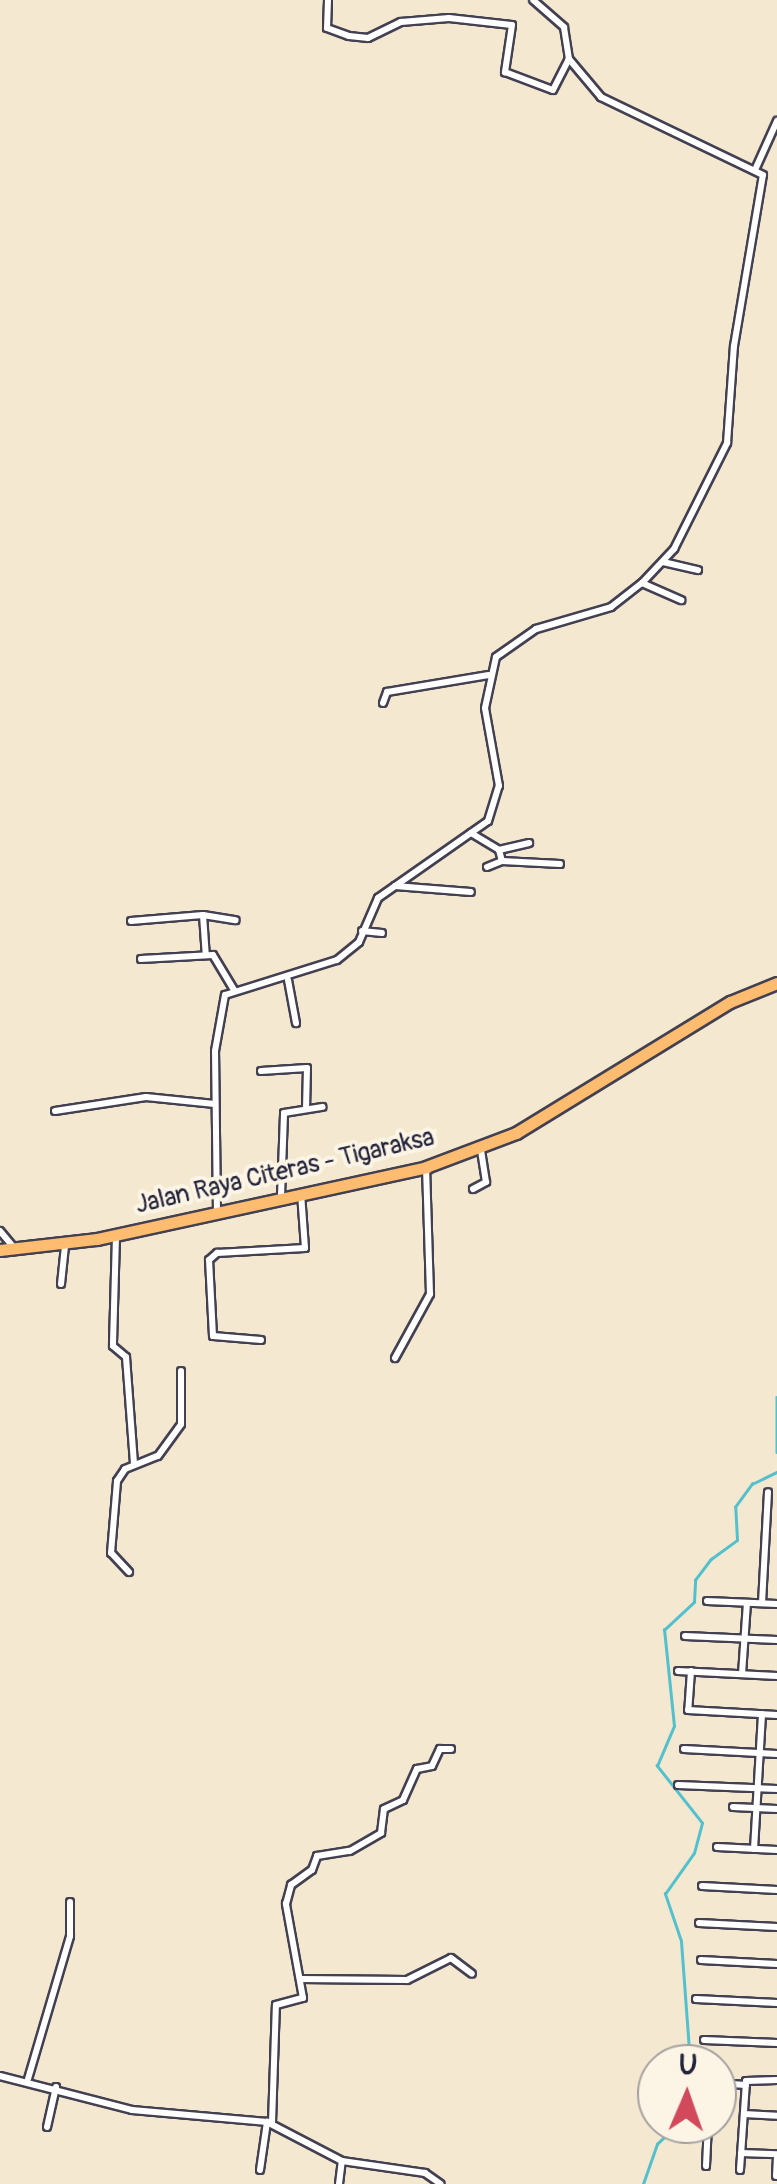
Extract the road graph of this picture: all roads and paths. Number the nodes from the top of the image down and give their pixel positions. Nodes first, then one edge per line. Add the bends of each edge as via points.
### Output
1 (328, 0) edge
2 (534, 0) edge
3 (569, 58) junction
4 (777, 120) edge
5 (755, 170) junction
6 (663, 562) junction
7 (698, 570) dead end
8 (642, 582) junction
9 (681, 600) dead end
10 (489, 675) junction
11 (384, 703) dead end
12 (471, 833) junction
13 (529, 843) dead end
14 (499, 850) junction
15 (502, 861) junction
16 (560, 864) dead end
17 (487, 867) dead end
18 (395, 886) junction
19 (471, 892) dead end
20 (202, 914) junction
21 (236, 920) dead end
22 (131, 922) dead end
23 (362, 931) junction
24 (382, 933) dead end
25 (206, 954) junction
26 (141, 959) dead end
27 (288, 980) junction
28 (777, 983) edge
29 (234, 990) junction
30 (296, 1023) dead end
31 (261, 1071) dead end
32 (214, 1104) junction
33 (323, 1107) dead end
34 (306, 1109) junction
35 (56, 1110) dead end
36 (480, 1146) junction
37 (426, 1166) junction
38 (473, 1189) dead end
39 (300, 1193) junction
40 (281, 1196) junction
41 (217, 1212) junction
42 (118, 1230) junction
43 (0, 1231) edge
44 (65, 1245) junction
45 (15, 1249) junction
46 (0, 1250) edge
47 (61, 1284) dead end
48 (261, 1340) dead end
49 (395, 1358) dead end
50 (181, 1371) dead end
51 (134, 1464) junction
52 (768, 1492) dead end
53 (767, 1512) junction
54 (777, 1512) edge
55 (765, 1542) junction
56 (777, 1543) edge
57 (128, 1572) dead end
58 (764, 1572) junction
59 (777, 1573) edge
60 (707, 1600) dead end
61 (747, 1602) junction
62 (762, 1603) junction
63 (777, 1604) edge
64 (685, 1636) dead end
65 (745, 1639) junction
66 (777, 1640) edge
67 (678, 1671) dead end
68 (691, 1672) junction
69 (742, 1674) junction
70 (777, 1676) edge
71 (762, 1714) junction
72 (777, 1714) edge
73 (451, 1749) dead end
74 (684, 1749) dead end
75 (759, 1753) junction
76 (777, 1754) edge
77 (678, 1784) dead end
78 (757, 1788) junction
79 (777, 1790) edge
80 (733, 1807) dead end
81 (756, 1808) junction
82 (777, 1810) edge
83 (717, 1847) dead end
84 (754, 1849) junction
85 (777, 1850) edge
86 (702, 1886) dead end
87 (777, 1890) edge
88 (70, 1902) dead end
89 (699, 1923) dead end
90 (777, 1926) edge
91 (701, 1960) dead end
92 (777, 1964) edge
93 (472, 1974) dead end
94 (300, 1978) junction
95 (696, 1999) dead end
96 (777, 2004) edge
97 (704, 2040) dead end
98 (777, 2043) edge
99 (0, 2076) edge
100 (28, 2079) junction
101 (777, 2080) edge
102 (737, 2084) edge
103 (746, 2084) junction
104 (56, 2086) junction
105 (744, 2114) junction
106 (777, 2116) edge
107 (270, 2122) junction
108 (46, 2127) dead end
109 (707, 2144) edge
110 (742, 2153) junction
111 (777, 2157) edge
112 (342, 2160) junction
113 (706, 2166) dead end
114 (260, 2170) dead end
115 (740, 2170) dead end
116 (776, 2176) edge
117 (338, 2184) edge
118 (441, 2184) edge

1 - 3 street via 328,28 349,36 368,38 401,22 449,18 512,24 505,72 554,90
2 - 3 street via 567,30
3 - 5 street via 612,104
4 - 5 street
5 - 6 street via 765,188 734,346 727,443
6 - 7 street
6 - 8 street
8 - 9 street
8 - 10 street via 612,607 566,617 513,642
10 - 11 street via 387,692
10 - 12 street via 486,724 498,798 488,821
12 - 14 street
12 - 18 street
13 - 14 street
14 - 15 street
15 - 16 street
15 - 17 street
18 - 19 street
18 - 23 street via 378,898
20 - 21 street
20 - 22 street
20 - 25 street
23 - 24 street
23 - 27 street via 338,960
25 - 26 street
25 - 29 street via 222,961
27 - 29 street
27 - 30 street
28 - 36 main road, Jalan Raya Citeras - Tigaraksa via 730,1002 516,1133
29 - 32 street via 219,1005
31 - 34 street via 308,1069
32 - 35 street via 146,1098
32 - 41 street
33 - 34 street
34 - 40 street via 284,1113
36 - 37 main road, Jalan Raya Citeras - Tigaraksa
36 - 38 street via 486,1182
37 - 39 main road, Jalan Raya Citeras - Tigaraksa
37 - 49 street via 430,1294
39 - 40 main road, Jalan Raya Citeras - Tigaraksa
39 - 48 street via 305,1248 217,1253 209,1260 212,1336
40 - 41 main road, Jalan Raya Citeras - Tigaraksa
41 - 42 main road, Jalan Raya Citeras - Tigaraksa
42 - 44 main road, Jalan Raya Citeras - Tigaraksa
42 - 51 street via 113,1346 126,1358
43 - 45 street
44 - 45 main road, Jalan Raya Citeras - Tigaraksa
44 - 47 street
45 - 46 main road, Jalan Raya Citeras - Tigaraksa
50 - 51 street via 181,1424 158,1456
51 - 57 street via 116,1481 111,1554
52 - 53 street
53 - 54 street
53 - 55 street
55 - 56 street
55 - 58 street
58 - 59 street
58 - 62 street
60 - 61 street
61 - 62 street
61 - 65 street
62 - 63 street
64 - 65 street
65 - 66 street
65 - 69 street
67 - 68 street
68 - 69 street
68 - 71 street via 688,1710
69 - 70 street
71 - 72 street
71 - 75 street
73 - 94 street via 440,1749 432,1766 417,1769 404,1800 384,1809 380,1833 350,1852 317,1856 312,1870 291,1884 286,1904
74 - 75 street
75 - 76 street
75 - 78 street
77 - 78 street
78 - 79 street
78 - 81 street
80 - 81 street
81 - 82 street
81 - 84 street
83 - 84 street
84 - 85 street
86 - 87 street
88 - 100 street via 70,1936
89 - 90 street
91 - 92 street
93 - 94 street via 451,1958 407,1980
94 - 107 street via 300,2002 276,2005
95 - 96 street
97 - 98 street
99 - 100 street
100 - 104 street
101 - 103 street
102 - 103 street
103 - 105 street
104 - 107 street via 132,2110
104 - 108 street
105 - 106 street
105 - 110 street
107 - 112 street
107 - 114 street
109 - 113 street
110 - 111 street
110 - 115 street
111 - 116 street
112 - 117 street
112 - 118 street via 425,2172

